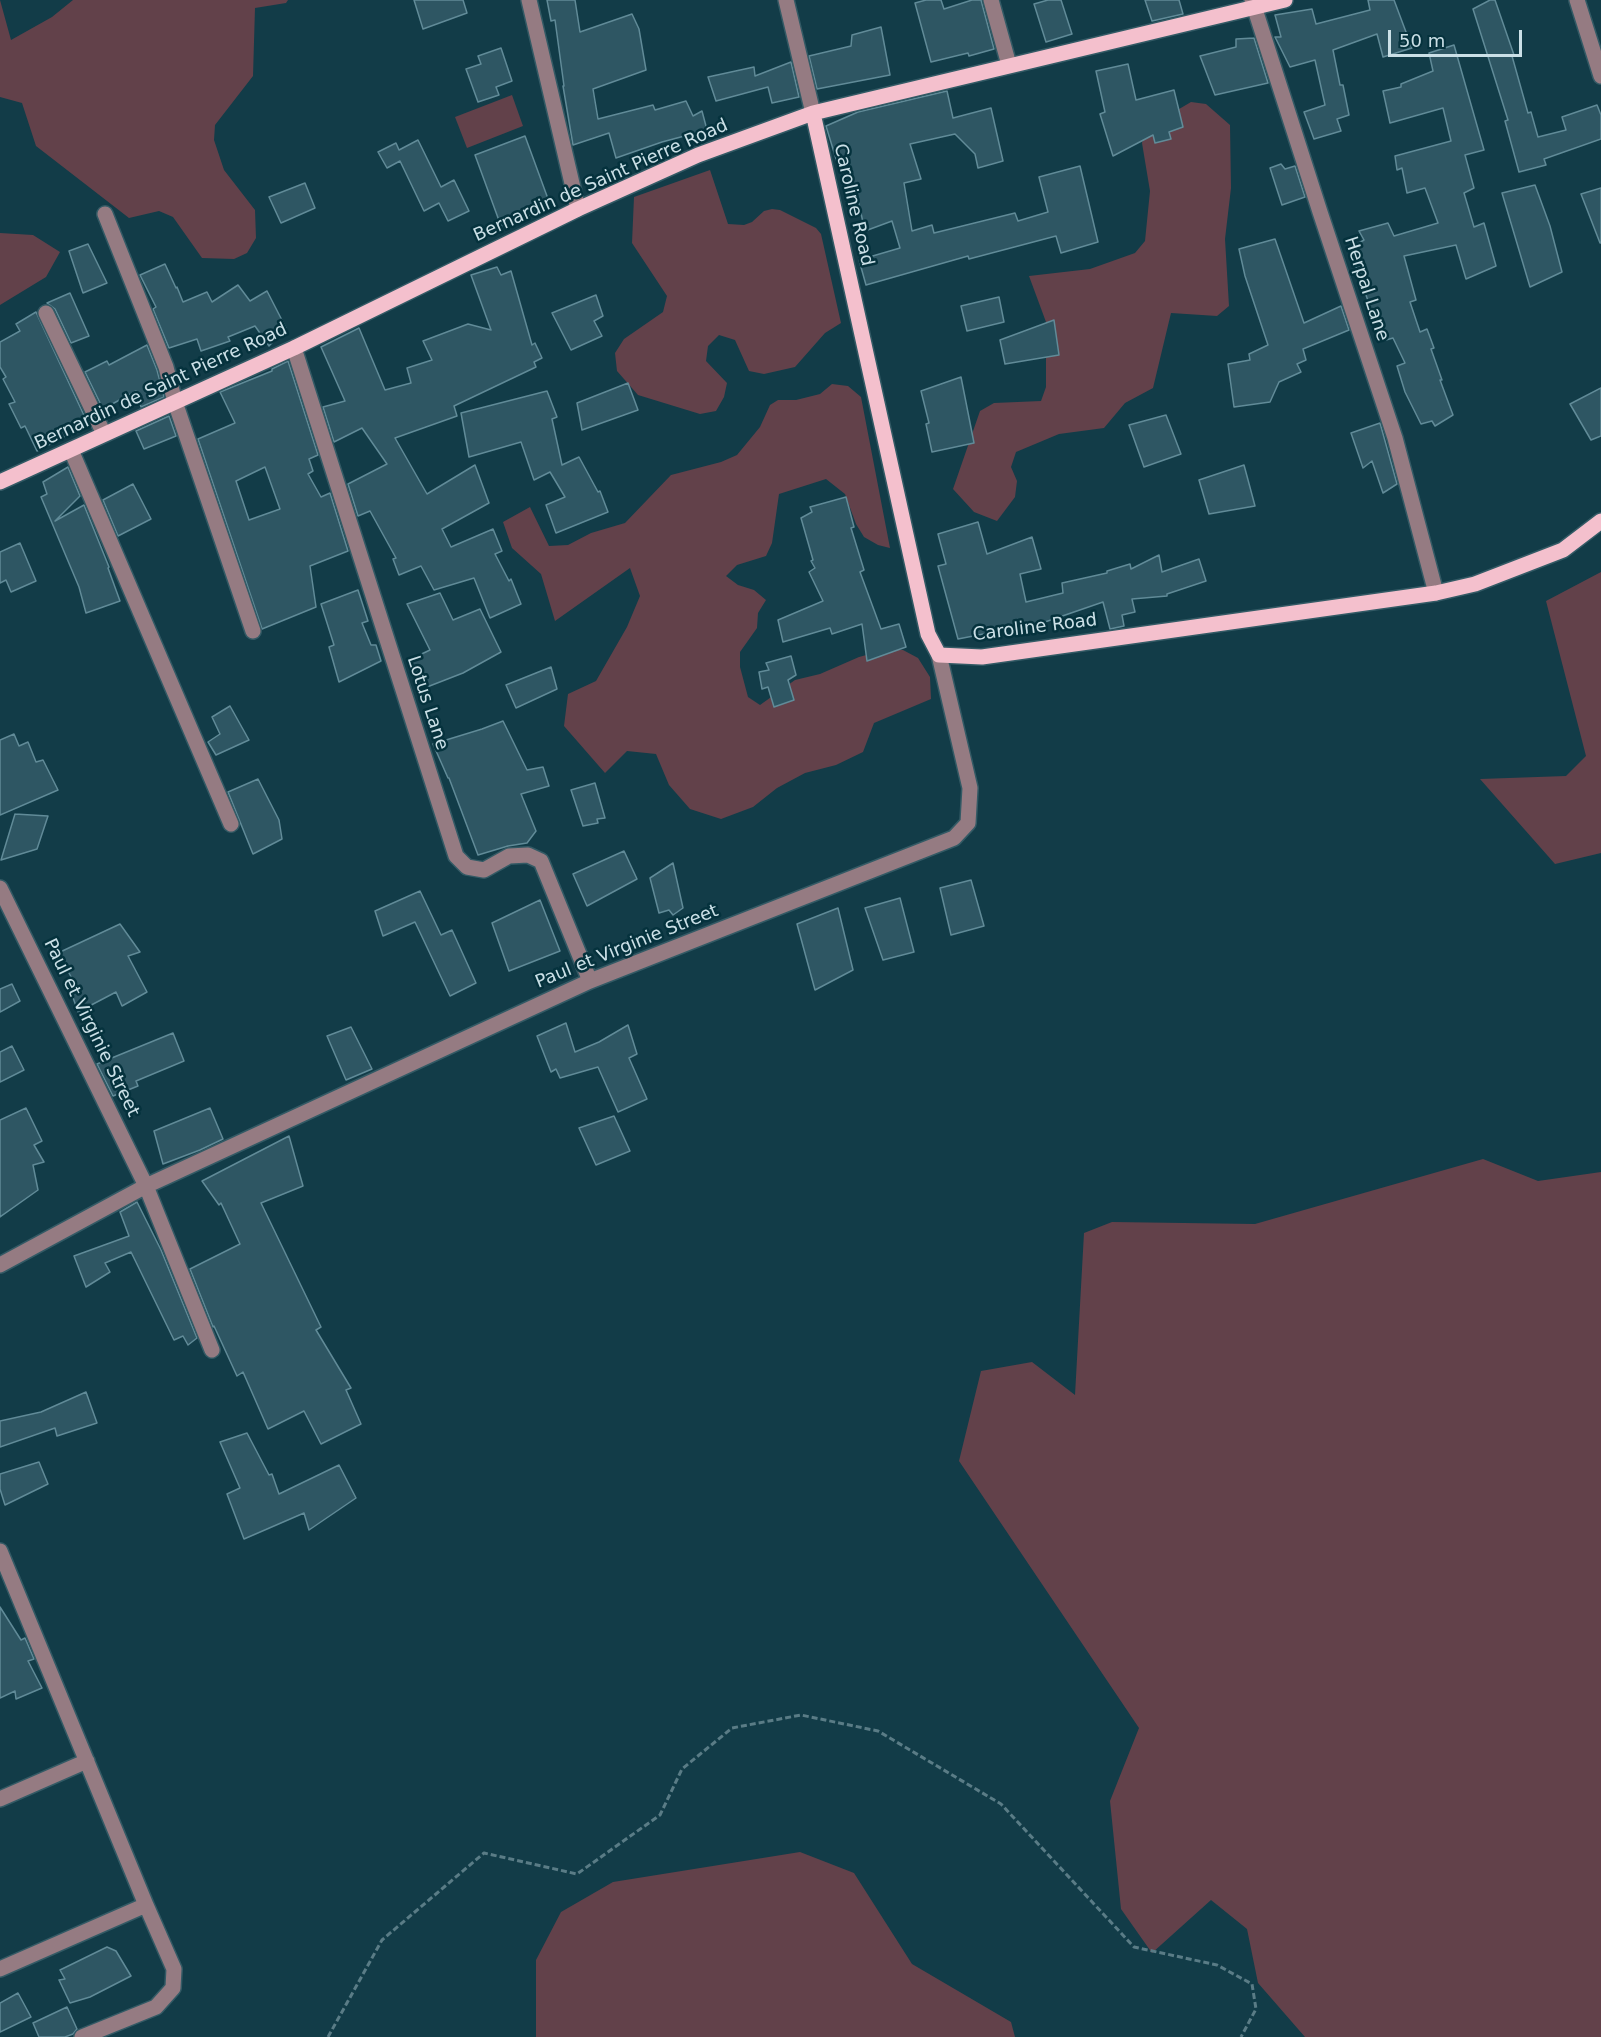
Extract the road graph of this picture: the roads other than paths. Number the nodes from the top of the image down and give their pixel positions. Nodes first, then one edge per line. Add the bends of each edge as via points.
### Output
1 (529, 0) edge
2 (786, 0) edge
3 (991, 0) edge
4 (1285, 0) edge
5 (1577, 0) edge
6 (1254, 3) edge
7 (1009, 65) junction
8 (1601, 76) edge
9 (813, 113) junction
10 (578, 209) junction
11 (105, 214) dead end
12 (46, 313) dead end
13 (294, 348) junction
14 (175, 402) junction
15 (104, 434) junction
16 (70, 450) junction
17 (0, 482) edge
18 (1601, 521) edge
19 (1436, 593) junction
20 (254, 631) dead end
21 (939, 655) junction
22 (231, 824) dead end
23 (0, 888) edge
24 (590, 981) junction
25 (146, 1186) junction
26 (0, 1265) edge
27 (212, 1350) dead end
28 (0, 1551) edge
29 (87, 1761) junction
30 (0, 1799) edge
31 (146, 1905) junction
32 (0, 1969) edge
33 (82, 2037) edge

1 - 10 street
2 - 9 street
3 - 7 street
4 - 6 main road, Bernardin de Saint Pierre Road
5 - 8 street
6 - 7 main road, Bernardin de Saint Pierre Road
6 - 19 street, Herpal Lane via 1395,438
7 - 9 main road, Bernardin de Saint Pierre Road
9 - 10 main road, Bernardin de Saint Pierre Road via 698,155
9 - 21 main road, Caroline Road via 928,634
10 - 13 main road, Bernardin de Saint Pierre Road
11 - 14 street via 166,367
12 - 15 street
13 - 14 main road, Bernardin de Saint Pierre Road
13 - 24 street, Lotus Lane via 456,856 467,867 484,870 509,856 528,855 541,861
14 - 15 main road, Bernardin de Saint Pierre Road
14 - 20 street
15 - 16 main road, Bernardin de Saint Pierre Road
16 - 17 main road, Bernardin de Saint Pierre Road
16 - 22 street
18 - 19 main road, Caroline Road via 1563,550 1475,584
19 - 21 main road, Caroline Road via 982,657
21 - 24 street, Paul et Virginie Street via 970,788 968,823 954,838
23 - 25 street, Paul et Virginie Street
24 - 25 street, Paul et Virginie Street
25 - 26 street, Paul et Virginie Street
25 - 27 street
28 - 29 street
29 - 30 street
29 - 31 street
31 - 32 street
31 - 33 street via 174,1969 173,1988 156,2007

